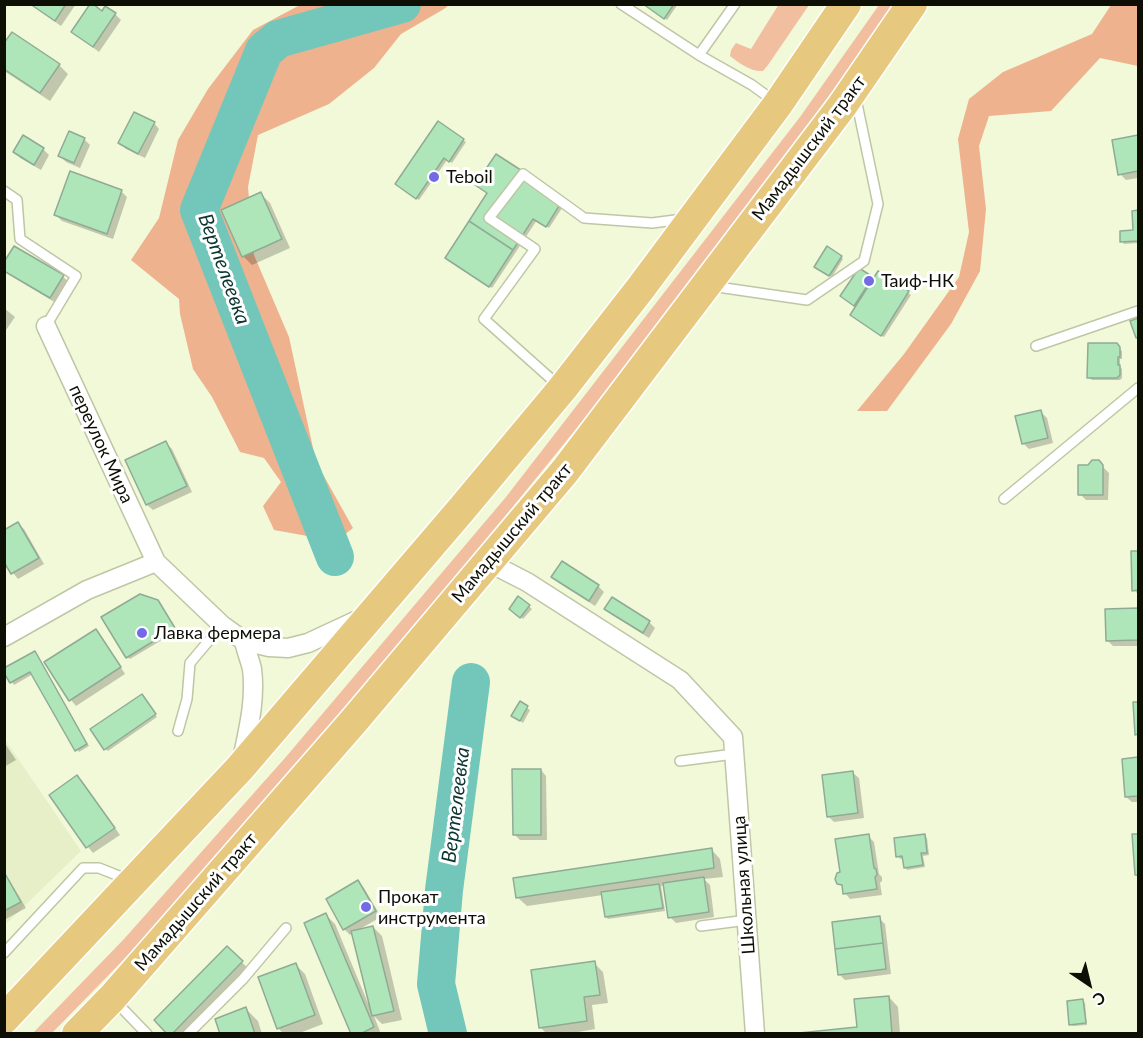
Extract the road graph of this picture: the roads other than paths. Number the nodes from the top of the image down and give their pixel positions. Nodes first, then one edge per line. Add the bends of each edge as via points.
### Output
1 (621, 4) edge
2 (735, 4) edge
3 (846, 4) edge
4 (912, 4) edge
5 (699, 55) junction
6 (854, 89) junction
7 (778, 104) junction
8 (4, 191) edge
9 (694, 218) junction
10 (706, 286) junction
11 (1138, 311) edge
12 (46, 326) joint
13 (1036, 346) dead end
14 (1138, 388) edge
15 (562, 389) junction
16 (1004, 499) dead end
17 (156, 562) junction
18 (488, 562) junction
19 (374, 612) junction
20 (222, 625) junction
21 (4, 637) edge
22 (244, 641) junction
23 (178, 731) dead end
24 (734, 746) junction
25 (680, 761) dead end
26 (240, 768) junction
27 (135, 882) junction
28 (747, 920) junction
29 (701, 926) dead end
30 (286, 928) dead end
31 (4, 953) edge
32 (112, 998) junction
33 (4, 1019) edge
34 (77, 1034) edge
35 (147, 1034) edge
36 (188, 1034) edge
37 (755, 1034) edge

1 - 5 lane
2 - 5 lane
3 - 7 main road
4 - 6 main road, Мамадышский тракт
5 - 7 lane
6 - 10 main road, Мамадышский тракт
6 - 10 lane via 878,204 864,261 807,300
7 - 9 main road
8 - 12 lane via 17,200 20,239 76,276
9 - 15 main road
9 - 15 lane via 652,223 584,218 523,174 489,218 536,249 484,319
10 - 18 main road, Мамадышский тракт via 565,471
11 - 13 lane
12 - 17 street, переулок Мира
14 - 16 lane
15 - 19 main road
17 - 20 street
17 - 21 street via 87,590
18 - 24 street via 527,582 680,680
18 - 32 main road, Мамадышский тракт
19 - 22 street via 308,643 288,648
19 - 26 main road
20 - 22 street
20 - 23 lane via 190,663 187,699
22 - 26 street via 254,692
24 - 25 lane
24 - 28 street, Школьная улица
26 - 27 main road
27 - 31 lane via 99,867 83,868
27 - 33 main road
28 - 29 lane
28 - 37 street, Школьная улица
30 - 36 lane via 243,979
32 - 34 main road, Мамадышский тракт
32 - 35 lane

